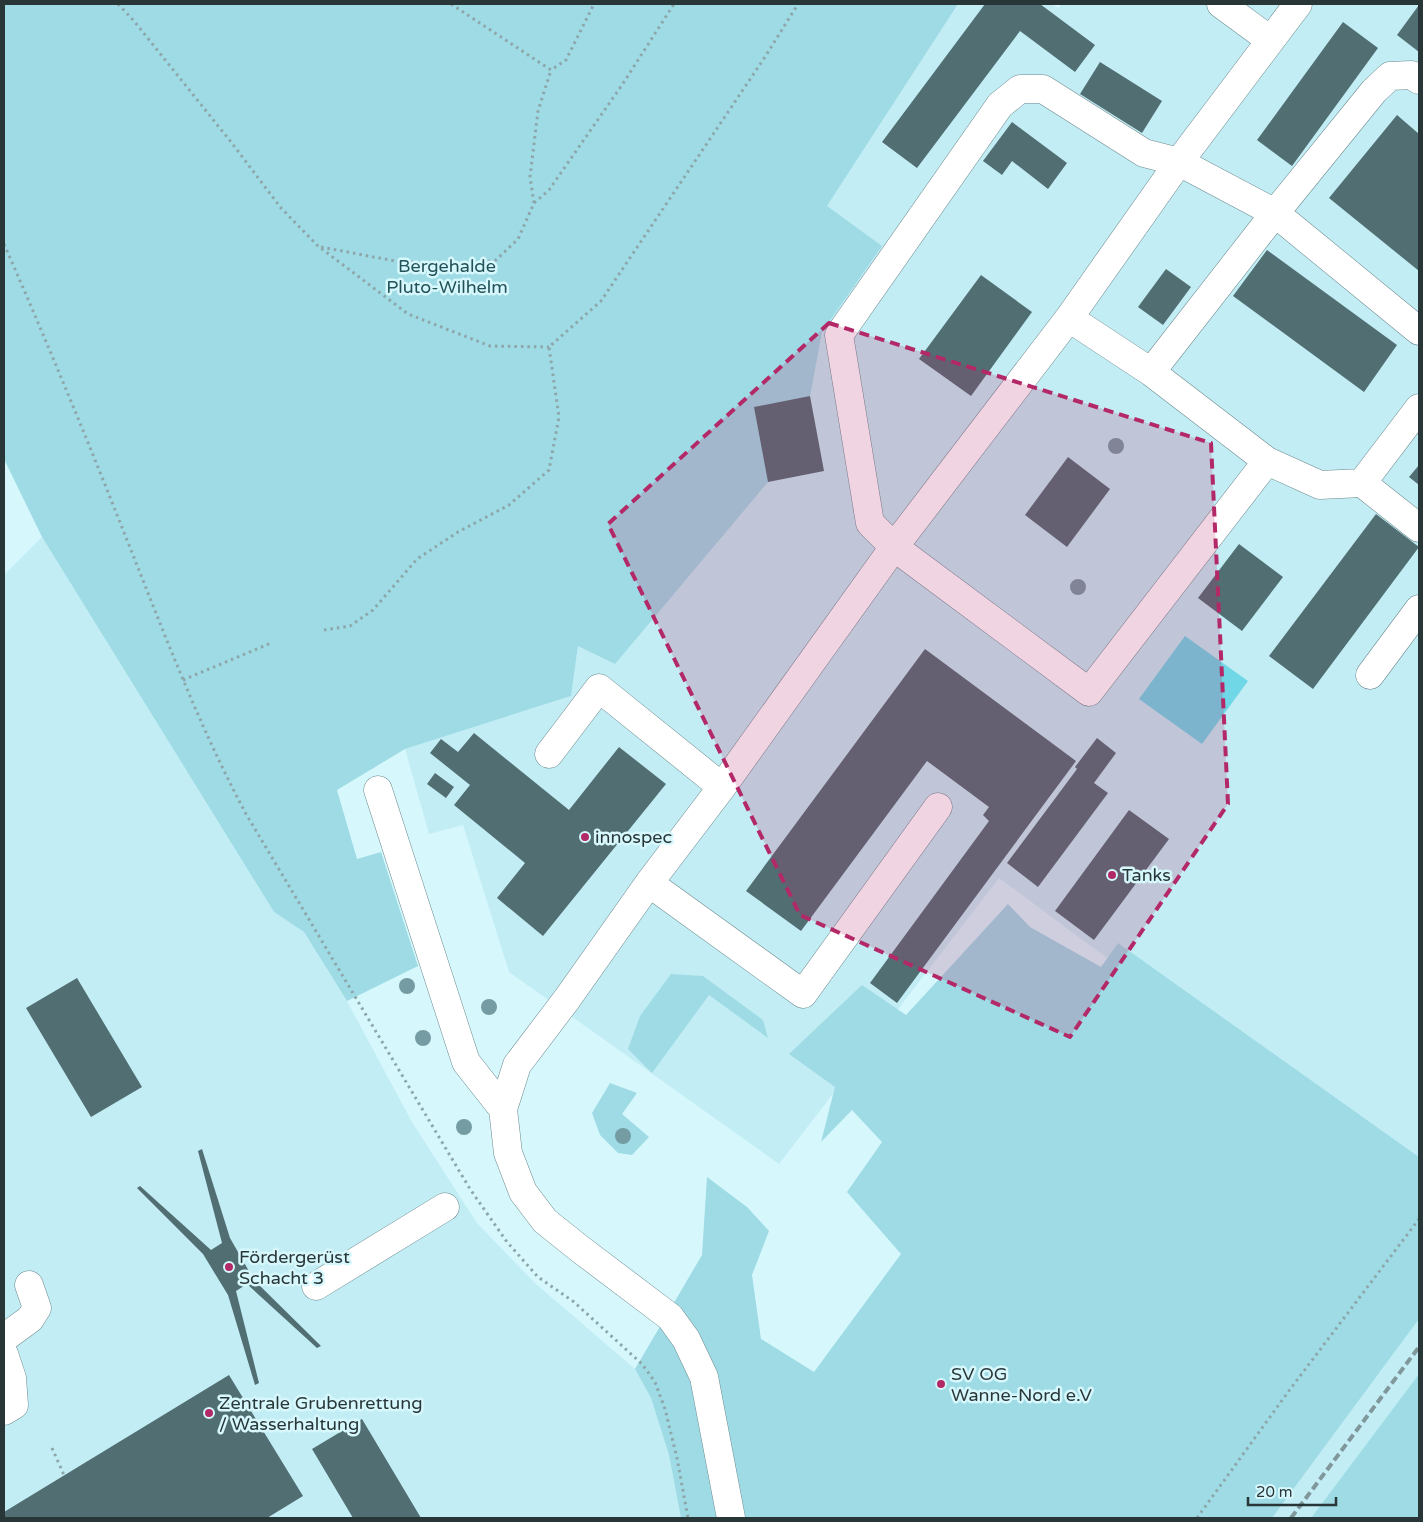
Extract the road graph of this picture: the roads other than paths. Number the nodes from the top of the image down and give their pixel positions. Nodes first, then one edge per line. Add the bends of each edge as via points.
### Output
1 (1298, 4) edge
2 (1231, 7) edge
3 (1270, 40) junction
4 (1419, 80) edge
5 (1179, 162) junction
6 (1275, 213) junction
7 (1069, 318) junction
8 (1419, 331) edge
9 (1151, 372) junction
10 (1419, 408) edge
11 (1267, 461) junction
12 (1362, 484) junction
13 (1419, 528) edge
14 (894, 546) junction
15 (1419, 609) edge
16 (1370, 675) dead end
17 (549, 754) dead end
18 (722, 787) junction
19 (378, 790) dead end
20 (938, 806) dead end
21 (649, 883) junction
22 (504, 1109) junction
23 (445, 1207) dead end
24 (29, 1285) dead end
25 (316, 1286) dead end
26 (4, 1338) edge
27 (4, 1354) edge
28 (4, 1411) edge
29 (731, 1518) edge

1 - 3 lane
2 - 3 lane
3 - 5 lane
4 - 6 lane via 1412,75 1390,76 1379,86
5 - 6 lane
5 - 7 lane
5 - 14 lane via 1144,152 1043,89 1020,89 1000,105 839,335 870,523
6 - 8 lane
6 - 9 lane
7 - 9 lane
7 - 14 lane
9 - 11 lane
10 - 12 lane
11 - 12 lane via 1320,486
11 - 14 lane via 1089,692
12 - 13 lane
14 - 18 lane
15 - 16 lane
17 - 18 lane via 600,688
18 - 21 lane
19 - 22 lane via 466,1062
20 - 21 lane via 803,994
21 - 22 lane via 517,1065
22 - 29 lane via 508,1153 523,1192 545,1221 670,1317 686,1340 704,1377
23 - 25 lane
24 - 26 lane via 37,1308 30,1319
27 - 28 lane via 12,1378 14,1405

